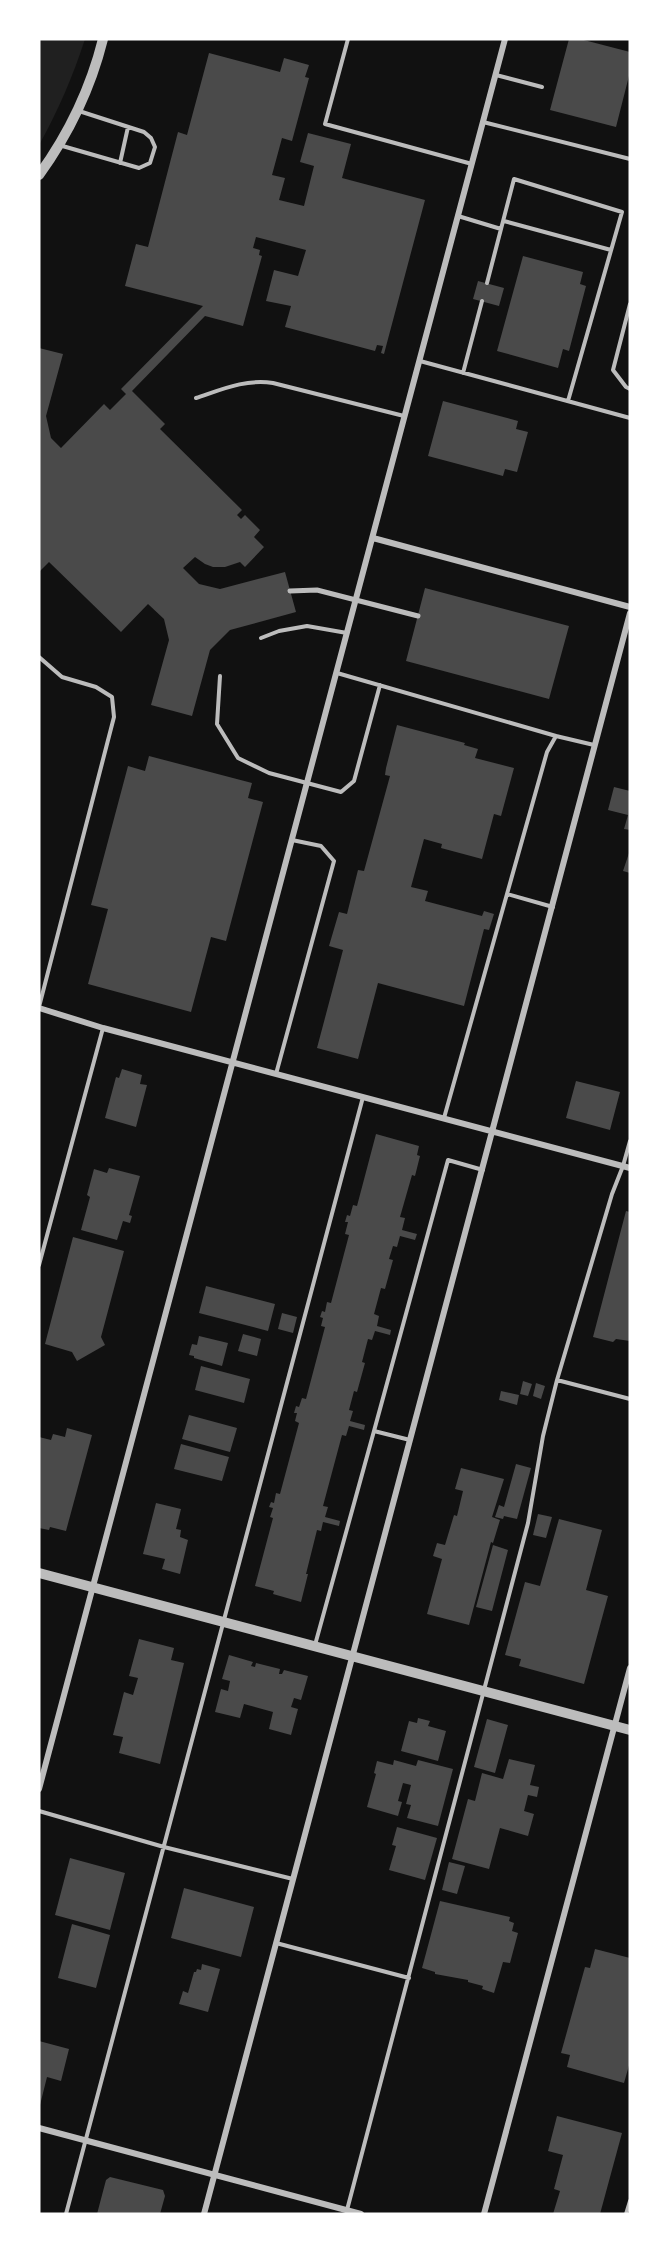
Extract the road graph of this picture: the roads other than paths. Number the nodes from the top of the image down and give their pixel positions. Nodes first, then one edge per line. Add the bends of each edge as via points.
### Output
1 (103, 39) edge
2 (348, 39) edge
3 (506, 39) edge
4 (496, 75) junction
5 (542, 87) dead end
6 (76, 110) junction
7 (483, 122) junction
8 (128, 127) junction
9 (58, 145) junction
10 (630, 159) edge
11 (120, 163) junction
12 (472, 164) junction
13 (39, 175) edge
14 (458, 216) junction
15 (504, 220) junction
16 (501, 230) junction
17 (611, 250) junction
18 (487, 283) dead end
19 (482, 301) dead end
20 (630, 303) edge
21 (420, 361) junction
22 (462, 373) junction
23 (630, 388) edge
24 (196, 398) dead end
25 (568, 401) junction
26 (405, 417) junction
27 (630, 418) edge
28 (372, 538) junction
29 (291, 591) dead end
30 (630, 607) edge
31 (630, 613) edge
32 (418, 616) dead end
33 (347, 633) junction
34 (261, 638) dead end
35 (39, 657) edge
36 (337, 673) junction
37 (220, 676) dead end
38 (380, 685) junction
39 (556, 736) junction
40 (595, 746) junction
41 (308, 782) junction
42 (292, 840) junction
43 (507, 894) junction
44 (553, 907) junction
45 (39, 1007) edge
46 (103, 1028) junction
47 (233, 1063) junction
48 (276, 1074) junction
49 (363, 1097) junction
50 (443, 1119) junction
51 (493, 1132) junction
52 (630, 1141) edge
53 (627, 1167) edge
54 (483, 1170) junction
55 (39, 1264) edge
56 (557, 1380) junction
57 (630, 1399) edge
58 (374, 1431) junction
59 (411, 1440) junction
60 (39, 1573) edge
61 (93, 1587) junction
62 (223, 1622) junction
63 (315, 1646) junction
64 (353, 1657) junction
65 (630, 1668) edge
66 (485, 1692) junction
67 (614, 1726) junction
68 (630, 1730) edge
69 (39, 1789) edge
70 (39, 1811) edge
71 (164, 1847) junction
72 (293, 1879) junction
73 (276, 1943) junction
74 (409, 1978) junction
75 (39, 2128) edge
76 (86, 2140) junction
77 (214, 2175) junction
78 (630, 2201) edge
79 (346, 2210) junction
80 (66, 2214) edge
81 (204, 2214) edge
82 (361, 2214) edge
83 (484, 2214) edge
84 (626, 2214) edge

1 - 6 street
2 - 12 lane via 325,124
3 - 4 street
4 - 5 lane
4 - 7 street
6 - 8 lane
6 - 9 street
7 - 10 lane
7 - 12 street
8 - 11 lane
8 - 11 lane via 144,132 155,147 150,163 143,167
9 - 11 lane
9 - 13 street
12 - 14 street
14 - 16 lane
14 - 21 street
15 - 16 lane
15 - 17 lane
15 - 17 lane via 514,179 622,212
16 - 18 lane
17 - 25 lane
19 - 22 lane
20 - 23 lane via 613,370
21 - 22 lane
21 - 26 street
22 - 25 lane
24 - 26 lane via 238,383 257,381
25 - 27 lane
26 - 28 street
28 - 30 street
28 - 33 street
29 - 32 street via 317,590
31 - 40 street
33 - 34 lane via 307,626
33 - 36 street
35 - 45 lane via 62,677 96,687 112,697 114,717
36 - 38 lane
36 - 41 street
37 - 41 lane via 217,724 238,758 269,773
38 - 39 lane
38 - 41 lane via 354,781 341,792
39 - 40 lane
39 - 43 lane via 547,752
40 - 44 street
41 - 42 street
42 - 47 street
42 - 48 lane via 321,846 334,861
43 - 44 lane
43 - 50 lane
44 - 51 street
45 - 46 street
46 - 47 street
46 - 55 lane
47 - 48 street
47 - 61 street
48 - 49 street
49 - 50 street
49 - 62 lane
50 - 51 street
51 - 53 street
51 - 54 street
52 - 53 lane
53 - 56 lane via 612,1194
54 - 58 lane via 448,1160
54 - 59 street
56 - 57 lane
56 - 66 lane via 528,1523
58 - 59 lane
58 - 63 lane
59 - 64 street
60 - 61 street
61 - 62 street
61 - 69 street
62 - 63 street
62 - 71 lane
63 - 64 street
64 - 66 street
64 - 72 street
65 - 67 street
66 - 67 street
66 - 74 lane
67 - 68 street
67 - 83 street
70 - 71 lane
71 - 72 lane
71 - 76 lane
72 - 73 street
73 - 74 lane
73 - 77 street
74 - 79 lane
75 - 76 street
76 - 77 street
76 - 80 lane
77 - 79 street
77 - 81 street
78 - 84 lane
79 - 82 street

